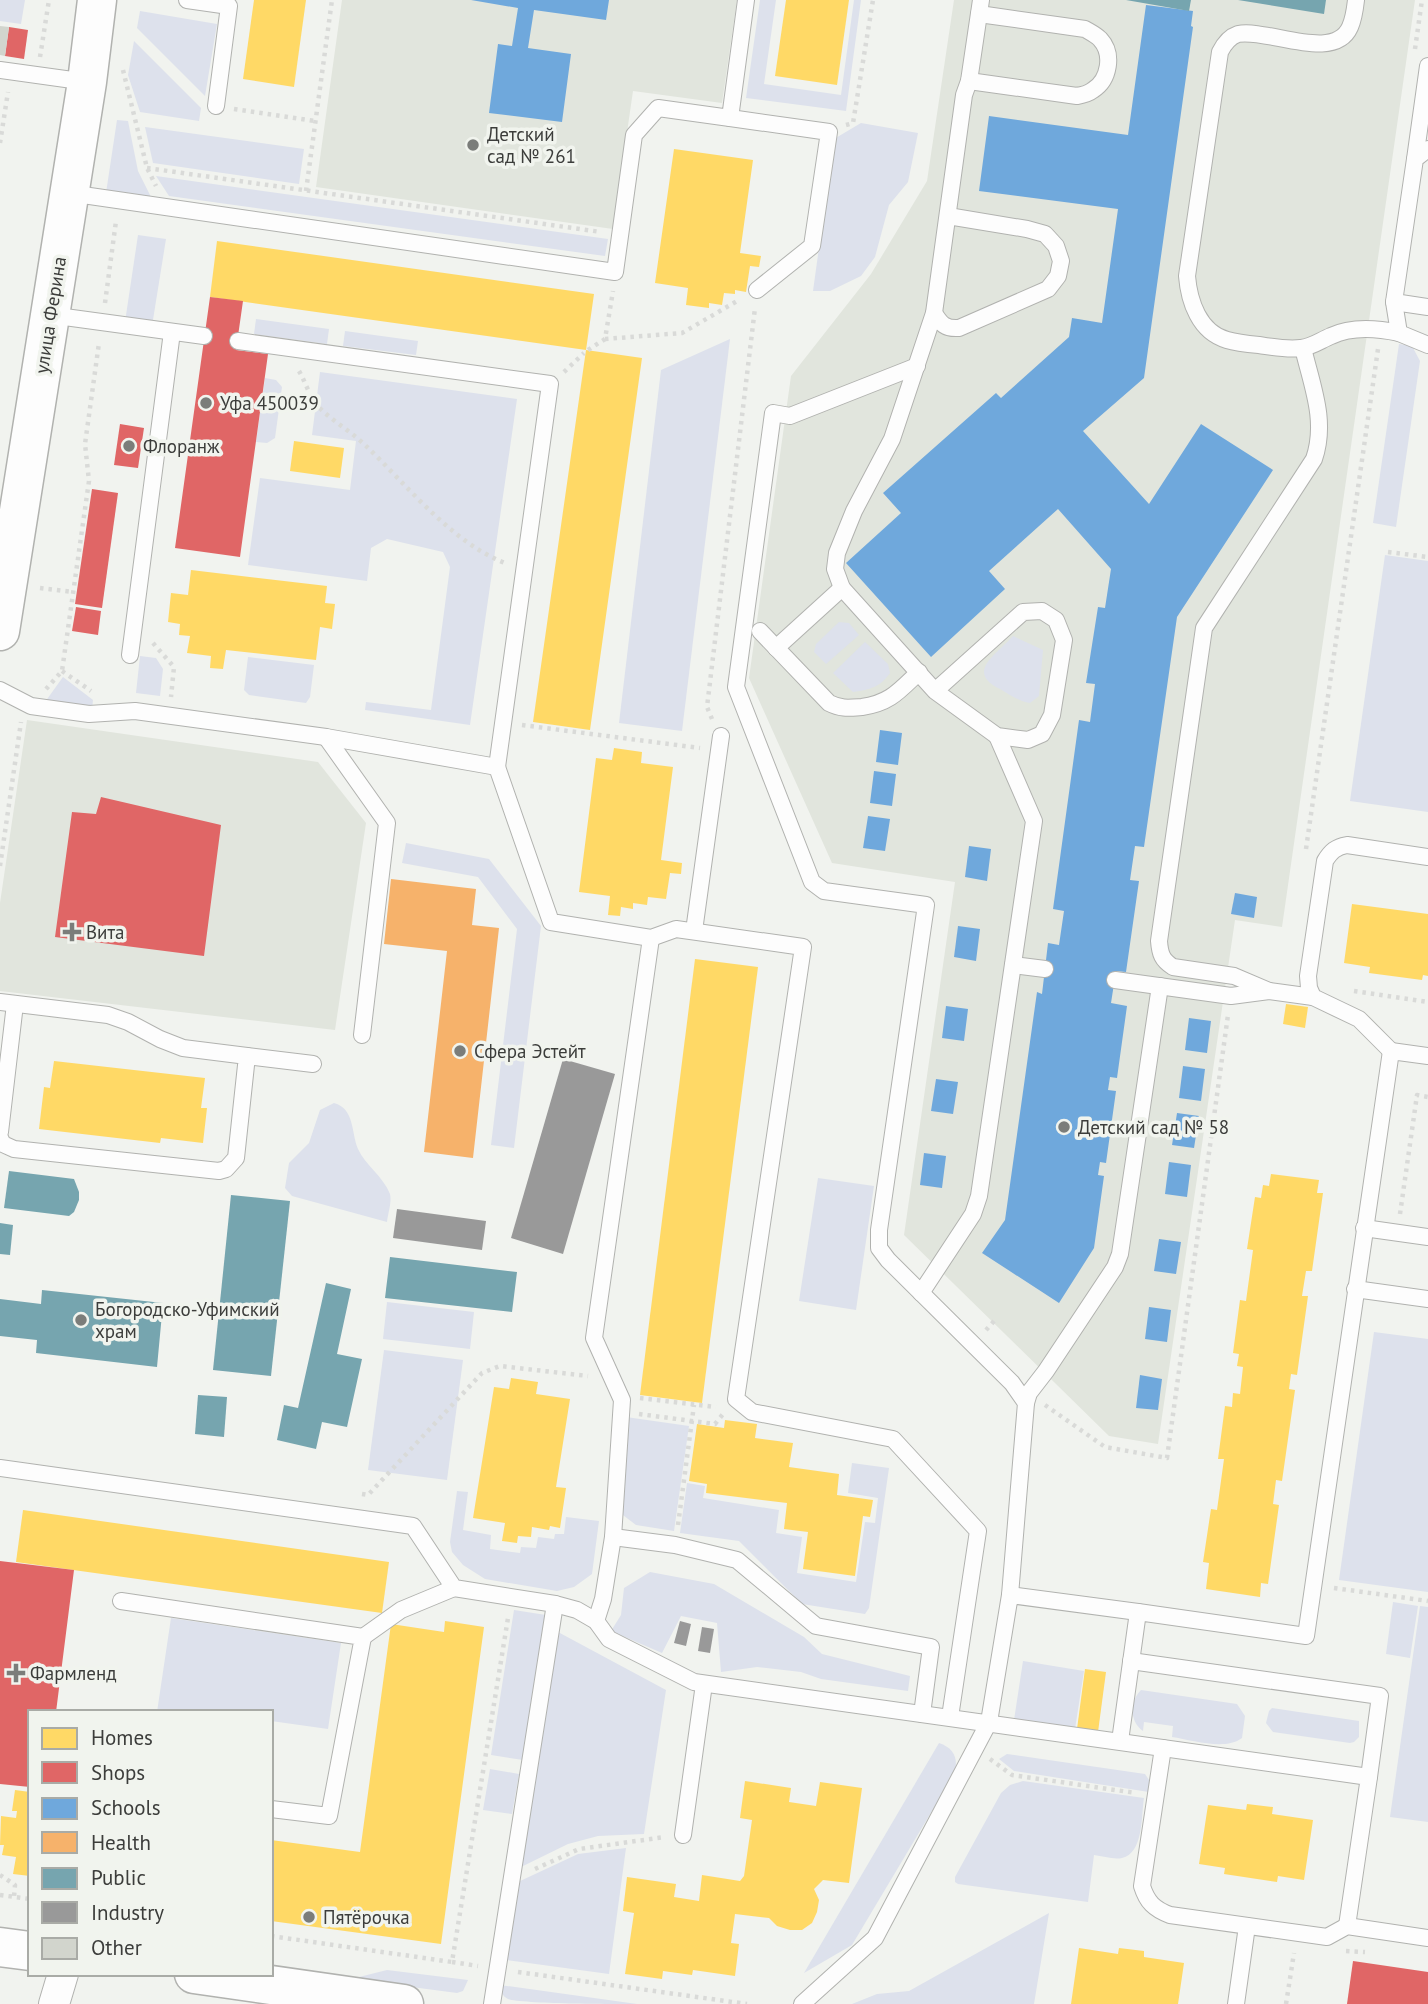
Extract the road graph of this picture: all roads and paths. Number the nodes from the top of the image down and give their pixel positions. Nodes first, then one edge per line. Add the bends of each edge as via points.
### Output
1 (97, 0) edge
2 (187, 0) edge
3 (332, 0) edge
4 (746, 0) edge
5 (873, 0) edge
6 (1356, 0) edge
7 (1422, 0) edge
8 (980, 7) edge
9 (1415, 52) dead end
10 (122, 66) dead end
11 (1428, 66) edge
12 (0, 70) edge
13 (969, 81) junction
14 (86, 82) junction
15 (216, 106) joint
16 (730, 118) junction
17 (315, 121) junction
18 (853, 123) junction
19 (834, 126) junction
20 (1428, 149) edge
21 (1415, 159) junction
22 (148, 168) junction
23 (306, 191) junction
24 (86, 196) junction
25 (162, 206) junction
26 (948, 216) junction
27 (621, 235) junction
28 (615, 272) junction
29 (757, 290) junction
30 (1394, 302) junction
31 (1428, 307) edge
32 (934, 313) junction
33 (50, 315) junction
34 (102, 322) junction
35 (1379, 329) junction
36 (172, 332) junction
37 (1399, 332) junction
38 (204, 336) dead end
39 (605, 339) junction
40 (238, 341) dead end
41 (1428, 345) edge
42 (1303, 348) junction
43 (588, 350) dead end
44 (917, 366) junction
45 (297, 367) dead end
46 (1388, 552) dead end
47 (1428, 557) edge
48 (525, 569) junction
49 (842, 587) junction
50 (40, 588) dead end
51 (73, 592) junction
52 (1, 617) edge
53 (760, 631) dead end
54 (776, 648) junction
55 (130, 655) dead end
56 (919, 672) junction
57 (0, 690) edge
58 (935, 691) junction
59 (31, 706) junction
60 (504, 722) junction
61 (997, 736) junction
62 (326, 737) junction
63 (720, 743) junction
64 (497, 767) junction
65 (1428, 857) edge
66 (1304, 862) dead end
67 (0, 866) edge
68 (694, 931) junction
69 (651, 938) junction
70 (1013, 965) junction
71 (1045, 969) dead end
72 (1115, 980) dead end
73 (1160, 986) junction
74 (1351, 990) dead end
75 (1269, 991) junction
76 (1231, 996) junction
77 (1312, 997) junction
78 (1428, 1002) edge
79 (7, 1003) edge
80 (362, 1035) dead end
81 (1391, 1051) junction
82 (247, 1056) junction
83 (1428, 1056) edge
84 (313, 1064) dead end
85 (1428, 1097) edge
86 (0, 1132) edge
87 (0, 1139) edge
88 (1399, 1221) dead end
89 (1364, 1228) junction
90 (1428, 1237) edge
91 (1355, 1289) junction
92 (921, 1293) junction
93 (1428, 1299) edge
94 (610, 1375) junction
95 (632, 1396) dead end
96 (1027, 1398) junction
97 (694, 1405) junction
98 (716, 1407) dead end
99 (621, 1411) junction
100 (692, 1420) junction
101 (715, 1424) dead end
102 (0, 1468) edge
103 (368, 1495) dead end
104 (613, 1536) junction
105 (675, 1545) junction
106 (1312, 1585) junction
107 (454, 1588) junction
108 (1010, 1595) junction
109 (511, 1597) junction
110 (121, 1601) dead end
111 (1428, 1601) edge
112 (555, 1604) junction
113 (1138, 1612) junction
114 (596, 1621) junction
115 (363, 1637) junction
116 (1131, 1661) junction
117 (704, 1684) junction
118 (922, 1714) junction
119 (950, 1717) junction
120 (989, 1722) junction
121 (1120, 1741) junction
122 (1163, 1748) junction
123 (975, 1749) junction
124 (1369, 1777) junction
125 (1156, 1796) junction
126 (273, 1809) edge
127 (683, 1835) joint
128 (0, 1875) edge
129 (512, 1879) junction
130 (0, 1895) edge
131 (14, 1897) junction
132 (28, 1899) edge
133 (1247, 1926) junction
134 (1347, 1926) junction
135 (273, 1936) edge
136 (1428, 1938) edge
137 (1295, 1944) dead end
138 (0, 1947) edge
139 (1335, 1949) dead end
140 (28, 1951) edge
141 (1368, 1952) dead end
142 (452, 1962) junction
143 (497, 1969) junction
144 (62, 1976) edge
145 (205, 1976) edge
146 (335, 1999) edge
147 (54, 2004) edge
148 (404, 2004) edge
149 (492, 2004) edge
150 (747, 2004) edge
151 (802, 2004) edge
152 (1236, 2004) edge
153 (1286, 2004) edge

1 - 14 main road, улица Ферина
2 - 15 lane via 229,6
3 - 17 path
4 - 16 lane
5 - 18 path
6 - 42 lane via 1350,29 1333,43 1248,34 1236,35 1220,52 1188,292 1202,322 1226,340
7 - 9 path
8 - 13 lane
8 - 13 lane via 1085,29 1104,45 1108,66 1100,85 1077,96
10 - 22 path
11 - 21 lane
12 - 14 lane
13 - 26 lane
14 - 24 main road, улица Ферина
15 - 17 path
16 - 19 lane
16 - 27 lane via 658,108 634,135
17 - 23 path
18 - 19 path
18 - 19 path
19 - 29 lane via 812,246
20 - 21 lane
21 - 30 lane
22 - 23 path
22 - 25 path
23 - 27 path
24 - 25 lane
24 - 33 main road, улица Ферина
24 - 34 path via 118,208
25 - 28 lane
26 - 32 lane
26 - 32 lane via 1045,234 1061,261 1048,289 959,328 942,325
27 - 28 lane
28 - 39 path
29 - 39 path via 682,333
29 - 63 path via 707,707
30 - 31 lane
30 - 37 lane
32 - 44 lane
33 - 34 lane
33 - 52 main road, улица Ферина
34 - 36 lane
34 - 51 path via 85,444 89,481
35 - 37 lane
35 - 42 lane via 1347,330
35 - 66 path
36 - 38 lane
36 - 55 lane
37 - 41 lane
39 - 43 path
40 - 48 lane via 550,384
42 - 75 lane via 1320,420 1320,440 1314,459 1204,628 1158,941 1165,962 1173,967 1234,976
44 - 49 lane via 892,439 837,553 835,569
44 - 92 lane via 790,416 773,414 736,687 812,882 824,891 926,905 879,1230 880,1248 888,1260
45 - 48 path via 316,404 365,444 407,488 483,554
46 - 47 path
48 - 60 lane
49 - 54 lane
49 - 56 lane
50 - 51 path
51 - 59 path via 62,671
53 - 54 lane
54 - 56 lane via 829,703 845,709 887,701
56 - 58 lane
57 - 59 lane
58 - 61 lane
58 - 61 lane via 1023,612 1042,611 1056,620 1064,640 1052,715 1042,734 1028,740
59 - 62 lane via 89,714 135,711
59 - 67 path via 22,712
60 - 63 path
60 - 64 lane
61 - 70 lane via 1034,821
62 - 64 lane
62 - 80 lane via 387,823
63 - 68 lane
64 - 69 lane via 551,922
65 - 77 lane via 1347,845 1329,853 1308,976
68 - 69 lane via 676,929
68 - 119 lane via 803,947 736,1399 752,1412 893,1439 978,1531
69 - 94 lane via 594,1338
70 - 71 lane
70 - 92 lane via 979,1196 973,1214
72 - 73 lane
73 - 76 lane
73 - 96 lane via 1120,1254
74 - 78 path
75 - 76 lane
75 - 77 lane
76 - 96 path via 1167,1458 1105,1447
77 - 81 lane via 1359,1019
79 - 82 lane via 108,1015 183,1048
79 - 86 lane
81 - 83 lane
81 - 89 lane
82 - 84 lane
82 - 87 lane via 236,1158 219,1171 14,1149
85 - 88 path via 1417,1095
89 - 90 lane
89 - 91 lane
91 - 93 lane
91 - 106 lane
92 - 96 lane
94 - 99 lane via 622,1400
94 - 103 path via 500,1366 482,1373
95 - 97 path
96 - 108 lane
97 - 98 path
97 - 100 path
99 - 100 path
99 - 104 lane
100 - 101 path
100 - 105 path
102 - 107 lane via 413,1526
104 - 105 lane
104 - 114 lane
105 - 118 lane via 737,1560 816,1626 931,1647
106 - 111 path
106 - 113 lane via 1306,1636
107 - 109 lane
107 - 115 lane via 401,1610
108 - 113 lane
108 - 120 lane
109 - 112 lane
109 - 142 path
110 - 115 lane
112 - 114 lane
112 - 129 lane
113 - 116 lane
114 - 117 lane via 609,1639
115 - 126 lane via 329,1816
116 - 121 lane
116 - 124 lane via 1380,1696
117 - 118 lane
117 - 127 lane
118 - 119 lane
119 - 120 lane
120 - 121 lane
120 - 123 lane
121 - 122 lane
122 - 124 lane
122 - 125 lane
123 - 125 path via 1012,1775
123 - 151 lane via 875,1938
124 - 134 lane
125 - 133 lane via 1143,1874 1146,1899 1170,1915
127 - 129 path via 579,1849
128 - 131 path via 15,1885
129 - 143 lane
130 - 131 path
131 - 132 path
133 - 134 lane via 1326,1937
133 - 152 lane
134 - 136 lane
135 - 142 path
137 - 153 path
138 - 140 main road
139 - 141 path
142 - 143 path
143 - 149 lane
143 - 150 path
144 - 147 street
145 - 146 main road
146 - 148 main road

